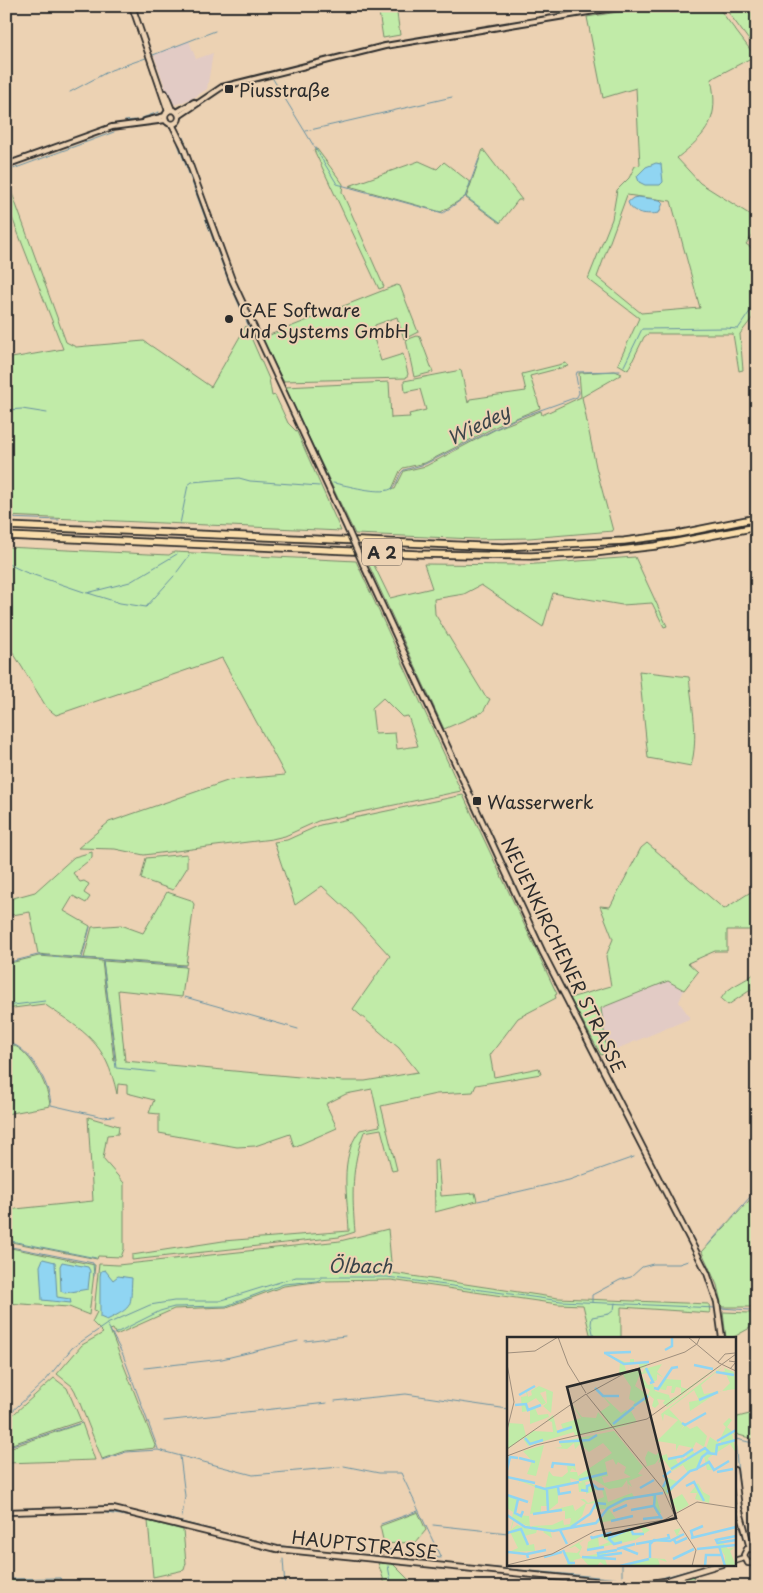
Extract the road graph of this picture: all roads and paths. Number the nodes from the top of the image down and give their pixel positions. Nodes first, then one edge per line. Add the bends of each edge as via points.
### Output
1 (132, 6) edge
2 (625, 6) edge
3 (171, 114) junction
4 (174, 123) junction
5 (6, 165) edge
6 (757, 518) edge
7 (6, 526) edge
8 (757, 527) edge
9 (6, 536) edge
10 (722, 1337) edge
11 (736, 1485) edge
12 (6, 1512) edge
13 (750, 1548) junction
14 (757, 1549) edge
15 (744, 1558) junction
16 (736, 1560) edge
17 (756, 1563) edge
18 (715, 1566) edge
19 (757, 1572) edge

1 - 3 main road
2 - 3 street via 385,46 222,87
3 - 4 main road
3 - 4 main road
3 - 5 street via 97,132
4 - 10 main road, NEUENKIRCHENER STRASSE, bridge via 232,280 543,953 707,1273 717,1302
6 - 7 highway, A 2 via 624,541 503,547
8 - 9 highway, A 2 via 656,546 522,556
11 - 13 main road
12 - 18 main road, HAUPTSTRASSE via 113,1509 278,1549 633,1585 665,1581
13 - 14 main road
13 - 15 main road via 744,1553
15 - 16 main road
15 - 17 main road via 748,1563
17 - 19 main road

